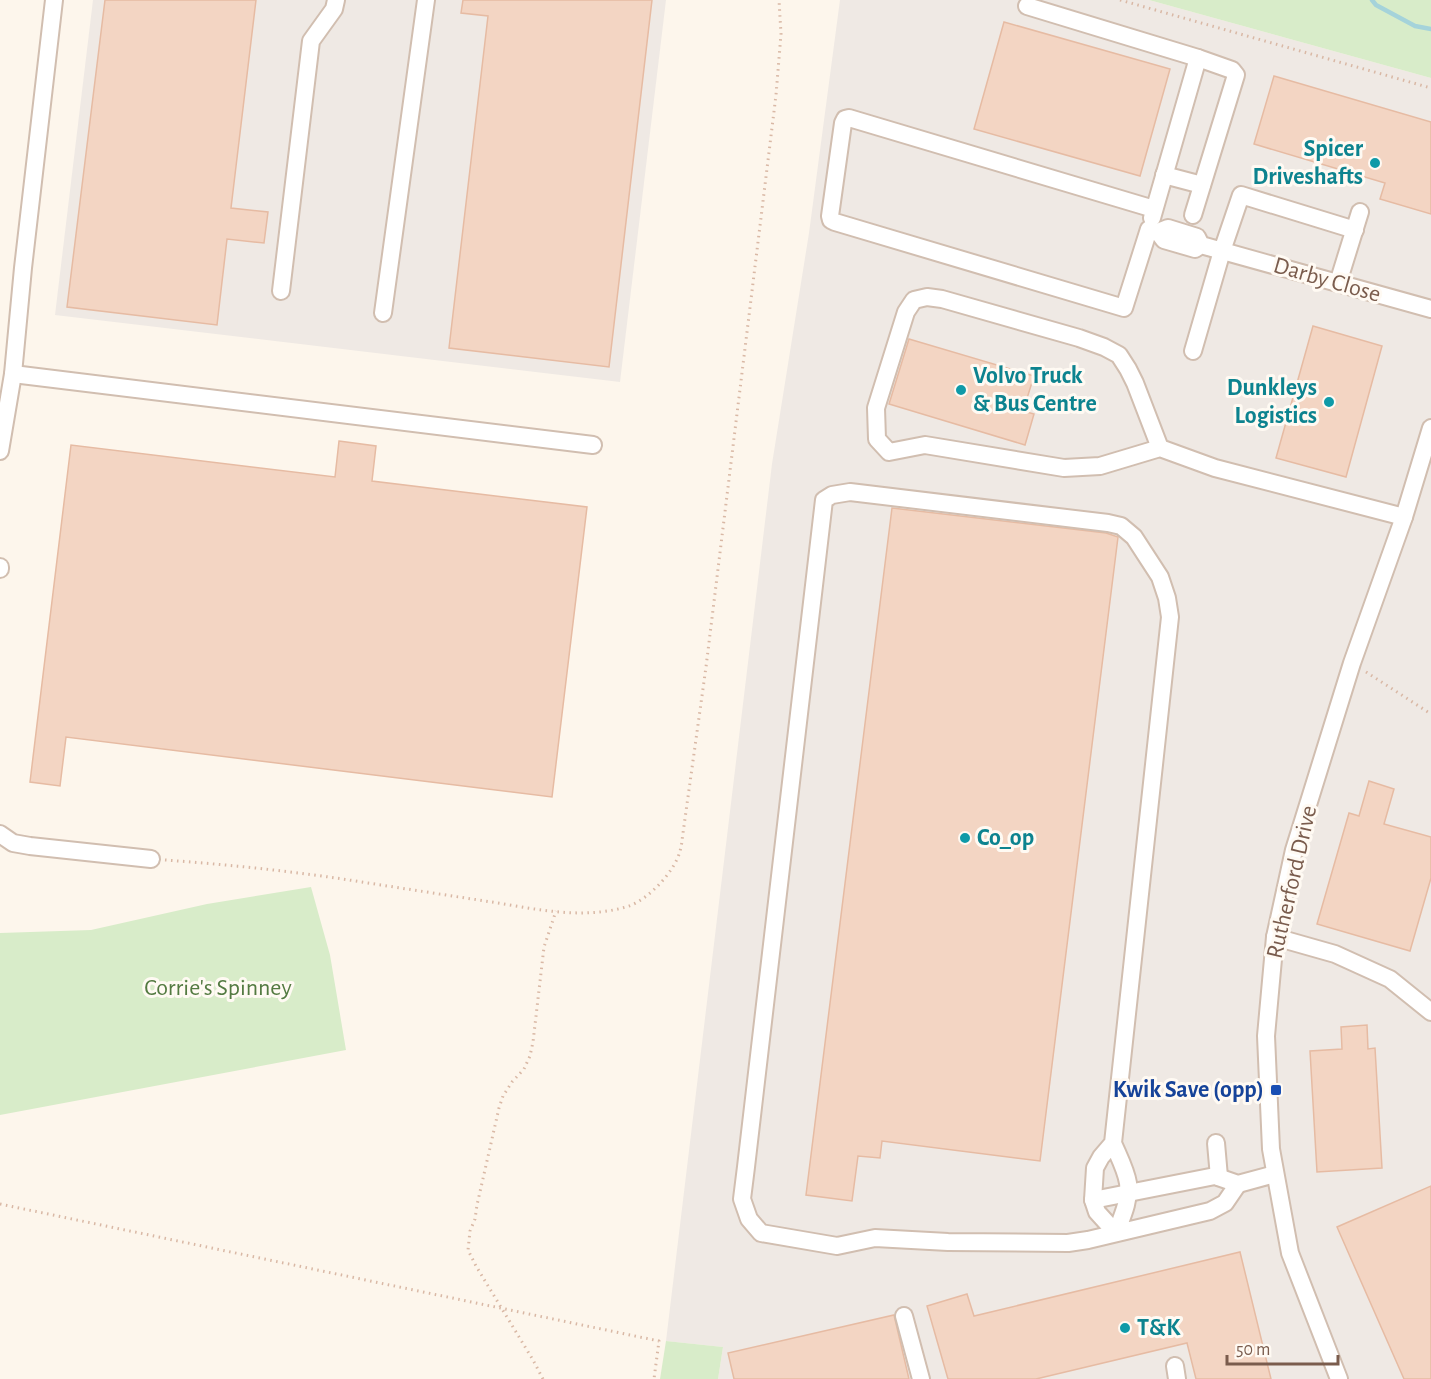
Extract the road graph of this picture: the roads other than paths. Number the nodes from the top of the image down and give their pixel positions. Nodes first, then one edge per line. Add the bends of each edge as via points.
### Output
1 (54, 0) edge
2 (336, 0) edge
3 (426, 0) edge
4 (1027, 6) dead end
5 (1198, 58) junction
6 (1164, 175) junction
7 (1202, 185) junction
8 (1154, 210) junction
9 (1360, 212) dead end
10 (1193, 215) dead end
11 (1355, 230) junction
12 (1154, 231) junction
13 (1222, 251) junction
14 (1338, 283) junction
15 (281, 291) dead end
16 (1431, 309) edge
17 (383, 313) dead end
18 (1193, 351) dead end
19 (13, 374) junction
20 (1431, 428) edge
21 (593, 445) dead end
22 (1160, 448) junction
23 (0, 451) edge
24 (1404, 517) junction
25 (0, 834) edge
26 (151, 859) road end
27 (1275, 937) junction
28 (1431, 1012) edge
29 (1113, 1143) junction
30 (1216, 1143) dead end
31 (1275, 1174) junction
32 (1219, 1177) junction
33 (1238, 1184) junction
34 (1128, 1193) junction
35 (1093, 1200) junction
36 (1116, 1233) junction
37 (904, 1316) dead end
38 (921, 1379) edge
39 (1339, 1379) edge

1 - 19 street
2 - 15 street via 311,41
3 - 17 street
4 - 5 street
5 - 6 street
5 - 7 street via 1232,69 1236,75
6 - 7 street
6 - 8 street
7 - 10 street
8 - 12 street
8 - 12 street via 849,118 843,123 830,216 835,222 1124,308
9 - 11 street
11 - 13 street via 1241,195
11 - 14 street
12 - 13 street, Darby Close via 1164,240 1195,249 1201,245
13 - 14 street, Darby Close
13 - 18 street
14 - 16 street, Darby Close
19 - 21 street
19 - 23 street
20 - 24 street, Rutherford Drive
22 - 22 street via 1100,466 1064,468 925,445 889,452 877,439 876,408 906,312 914,300 942,299 1079,338 1119,355 1135,383
22 - 24 street via 1215,468
24 - 27 street, Rutherford Drive via 1352,663 1294,850
25 - 26 street via 13,843 30,846
27 - 28 street via 1335,954 1390,979
27 - 31 street, Rutherford Drive via 1266,1036
29 - 34 street via 1128,1181
29 - 35 street via 1095,1168
29 - 36 street via 1170,617 1160,577 1134,537 1121,526 850,492 832,495 824,500 747,1155 742,1199 749,1219 762,1233 837,1246 875,1238 1068,1243
30 - 32 street
31 - 33 street
31 - 39 street, Rutherford Drive via 1290,1253
32 - 33 street
32 - 34 street
33 - 36 street via 1225,1203 1210,1211
34 - 35 street
34 - 36 street
35 - 36 street
37 - 38 street

